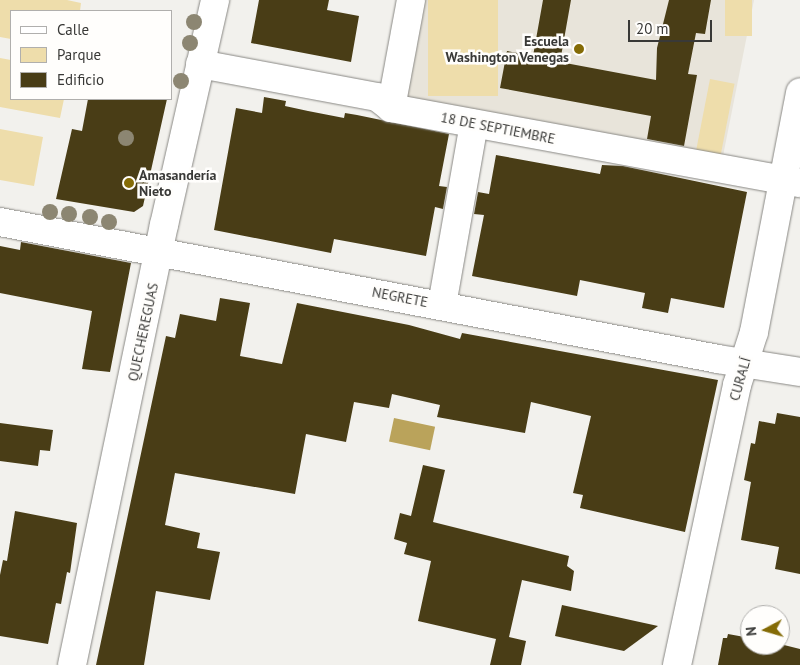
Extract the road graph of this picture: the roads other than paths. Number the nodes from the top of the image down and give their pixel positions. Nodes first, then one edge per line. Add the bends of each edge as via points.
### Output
1 (215, 0) edge
2 (411, 0) edge
3 (200, 64) junction
4 (800, 92) edge
5 (391, 108) junction
6 (474, 124) junction
7 (792, 182) edge
8 (0, 222) edge
9 (160, 252) junction
10 (442, 305) junction
11 (744, 363) junction
12 (800, 372) edge
13 (72, 665) edge
14 (677, 665) edge

1 - 3 street, QUECHEREGUAS
2 - 5 street
3 - 5 street, 18 DE SEPTIEMBRE via 377,97
3 - 9 street, QUECHEREGUAS
4 - 7 street, CURALÍ
5 - 6 street, 18 DE SEPTIEMBRE
6 - 7 street, 18 DE SEPTIEMBRE
6 - 10 street
7 - 11 street, CURALÍ
8 - 9 street, NEGRETE
9 - 10 street, NEGRETE
9 - 13 street, QUECHEREGUAS
10 - 11 street, NEGRETE
11 - 12 street, NEGRETE
11 - 14 street, CURALÍ

